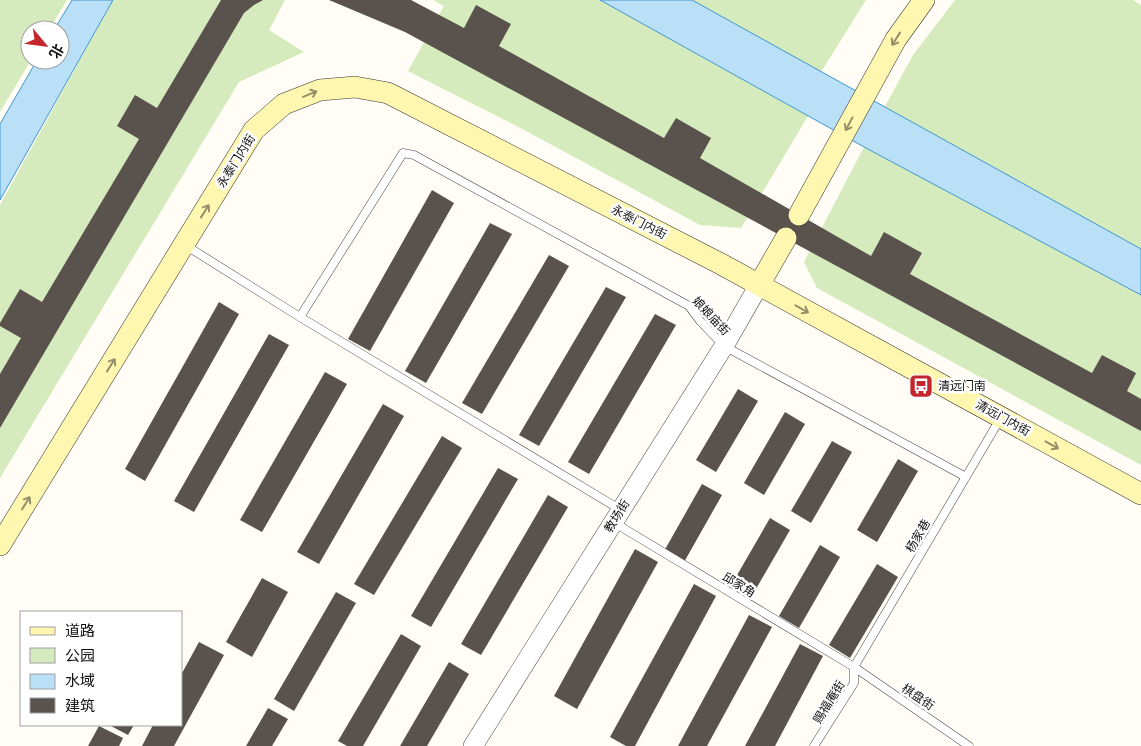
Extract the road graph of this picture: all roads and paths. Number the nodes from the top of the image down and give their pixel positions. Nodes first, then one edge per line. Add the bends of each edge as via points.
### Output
1 (924, 0) edge
2 (799, 216) dead end
3 (786, 238) dead end
4 (184, 245) junction
5 (759, 285) junction
6 (300, 317) junction
7 (724, 346) junction
8 (1002, 418) junction
9 (966, 477) junction
10 (1141, 494) edge
11 (617, 516) junction
12 (0, 545) edge
13 (854, 667) junction
14 (473, 746) edge
15 (814, 746) edge
16 (969, 746) edge

1 -> 2 main road via 896,39
3 - 5 main road
4 -> 5 main road, 永泰门内街 via 254,130 284,104 320,90 355,87 388,93
4 - 6 lane, 邱家角
12 -> 4 main road, 永泰门内街
5 - 7 street, 教场街
5 -> 8 main road, 清远门内街
6 - 7 lane, 娘娘庙街 via 404,153 414,155 689,306
6 - 11 lane, 邱家角
7 - 9 lane, 娘娘庙街
7 - 11 street, 教场街
8 - 9 lane, 杨家巷
8 -> 10 main road, 清远门内街
9 - 13 lane, 杨家巷
11 - 13 lane, 邱家角
11 - 14 street, 教场街
13 - 15 lane, 赐福庵街 via 854,683
13 - 16 lane, 棋盘街

